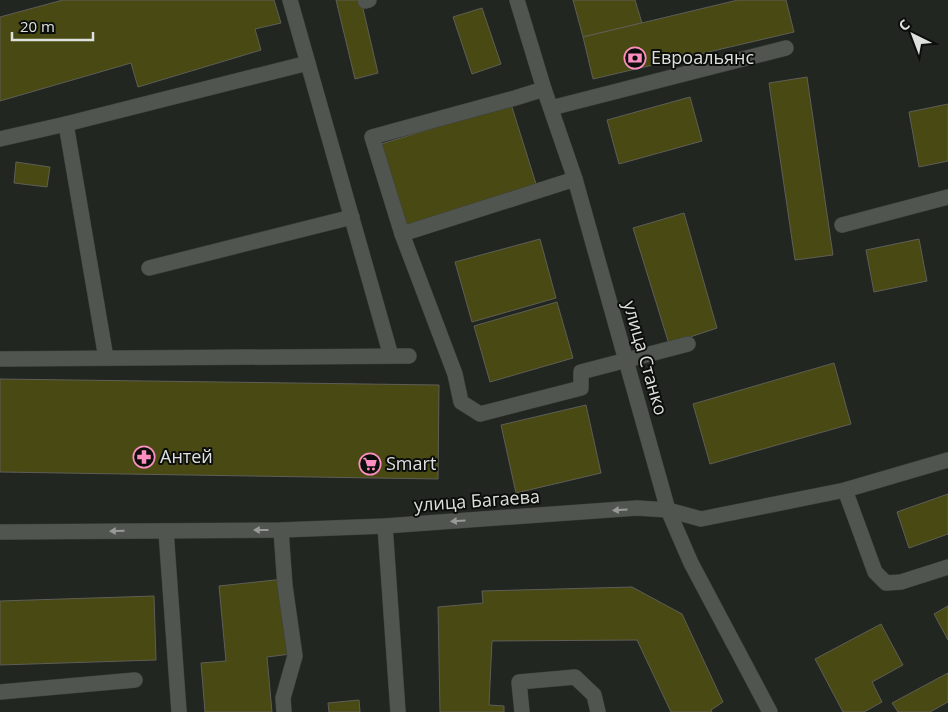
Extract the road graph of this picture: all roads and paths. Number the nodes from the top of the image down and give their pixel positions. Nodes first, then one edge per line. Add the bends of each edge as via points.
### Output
1 (290, 0) edge
2 (517, 0) edge
3 (786, 48) dead end
4 (308, 63) junction
5 (544, 89) junction
6 (551, 108) junction
7 (66, 124) junction
8 (0, 139) edge
9 (575, 179) junction
10 (948, 197) edge
11 (352, 217) junction
12 (842, 225) dead end
13 (402, 234) junction
14 (149, 268) dead end
15 (688, 344) dead end
16 (391, 356) junction
17 (409, 356) dead end
18 (106, 358) junction
19 (0, 360) edge
20 (627, 361) junction
21 (948, 460) edge
22 (845, 490) junction
23 (668, 510) junction
24 (385, 526) junction
25 (281, 530) junction
26 (166, 531) junction
27 (0, 532) edge
28 (948, 567) edge
29 (135, 680) dead end
30 (0, 692) edge
31 (179, 712) edge
32 (284, 712) edge
33 (398, 712) edge
34 (522, 712) edge
35 (598, 712) edge
36 (770, 712) edge

1 - 4 street
2 - 5 street, улица Станко
3 - 6 street
4 - 7 street
4 - 11 street
5 - 6 street, улица Станко
5 - 13 street via 372,137
6 - 9 street, улица Станко
7 - 8 street
7 - 18 street
9 - 13 street
9 - 20 street, улица Станко
10 - 12 street
11 - 14 street
11 - 16 street
13 - 20 street via 454,374 461,402 480,414 580,388 581,372
15 - 20 street
16 - 17 street
16 - 18 street
18 - 19 street
20 - 23 street, улица Станко
21 - 22 street, улица Багаева
22 - 23 street, улица Багаева via 701,519
22 - 28 street via 875,572 886,583 901,582
23 -> 24 street, улица Багаева via 637,508
23 - 36 street, улица Станко via 691,563
24 - 25 street, улица Багаева
24 - 33 street
25 -> 26 street, улица Багаева
25 - 32 street via 295,656 283,698
26 -> 27 street, улица Багаева
26 - 31 street
29 - 30 street
34 - 35 street via 519,682 575,678 594,695

